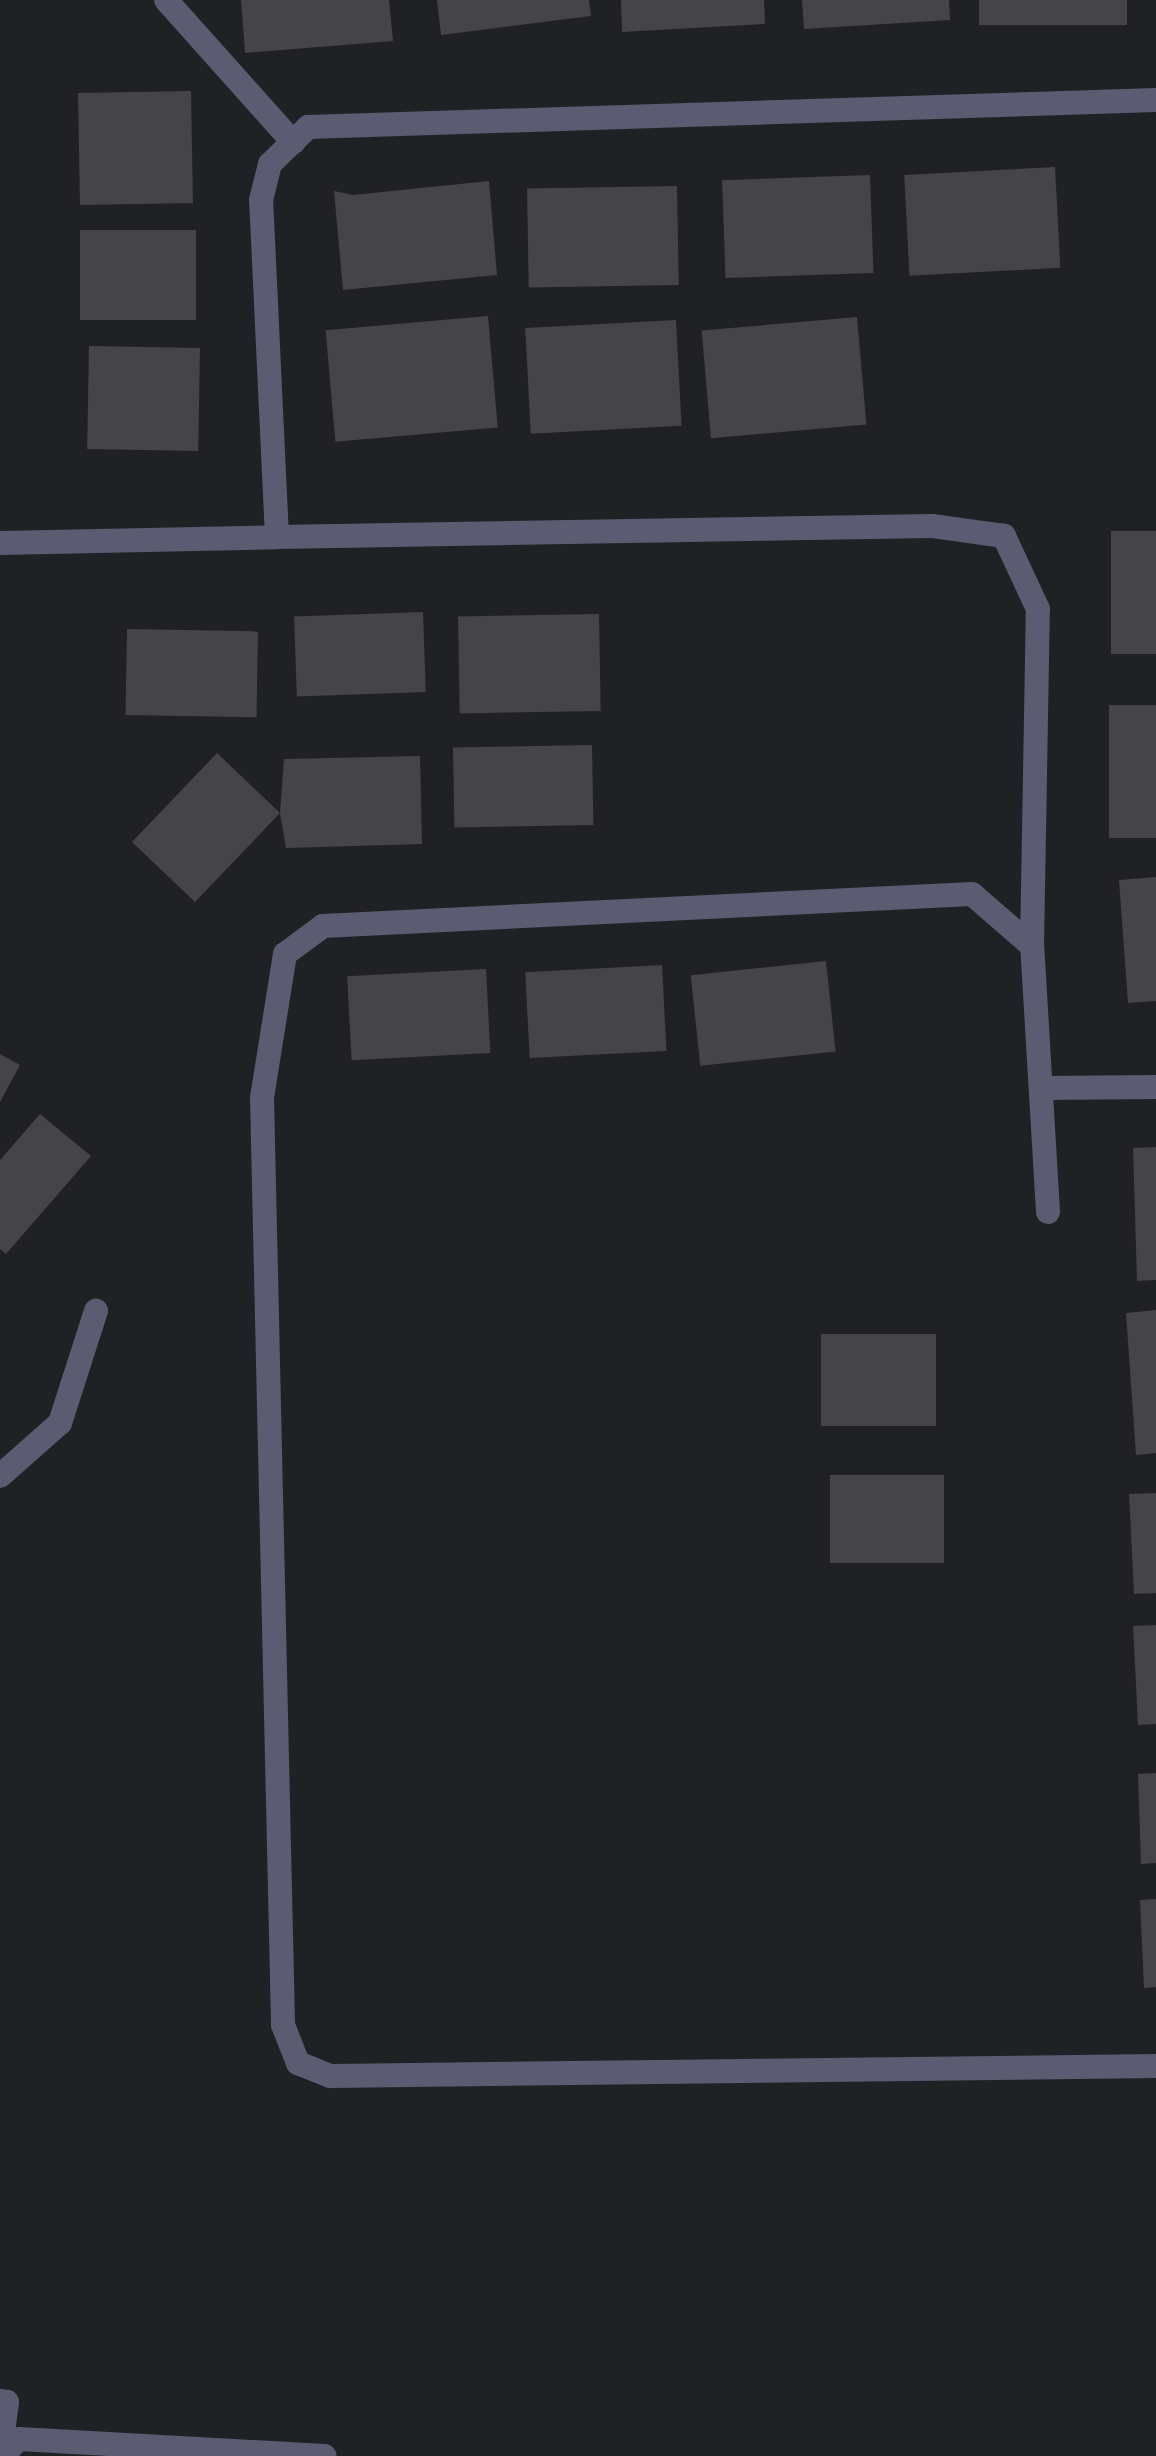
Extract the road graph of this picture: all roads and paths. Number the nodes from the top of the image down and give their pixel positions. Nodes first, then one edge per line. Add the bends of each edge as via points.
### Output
1 (166, 0) edge
2 (1156, 100) edge
3 (293, 142) junction
4 (277, 537) junction
5 (0, 543) edge
6 (1032, 946) junction
7 (1156, 1087) edge
8 (1041, 1088) junction
9 (1048, 1212) dead end
10 (96, 1311) dead end
11 (0, 1476) edge
12 (1156, 2066) edge
13 (0, 2401) edge
14 (1, 2456) edge
15 (325, 2456) edge

1 - 3 street
2 - 3 street via 308,127
3 - 4 street via 270,164 261,200
4 - 5 street
4 - 6 street via 932,526 1004,536 1038,609
6 - 8 street
6 - 12 street via 972,894 323,926 285,954 262,1098 283,2025 298,2063 331,2076
7 - 8 street
8 - 9 street
10 - 11 street via 60,1423
13 - 14 street via 7,2402
14 - 15 street via 19,2439

